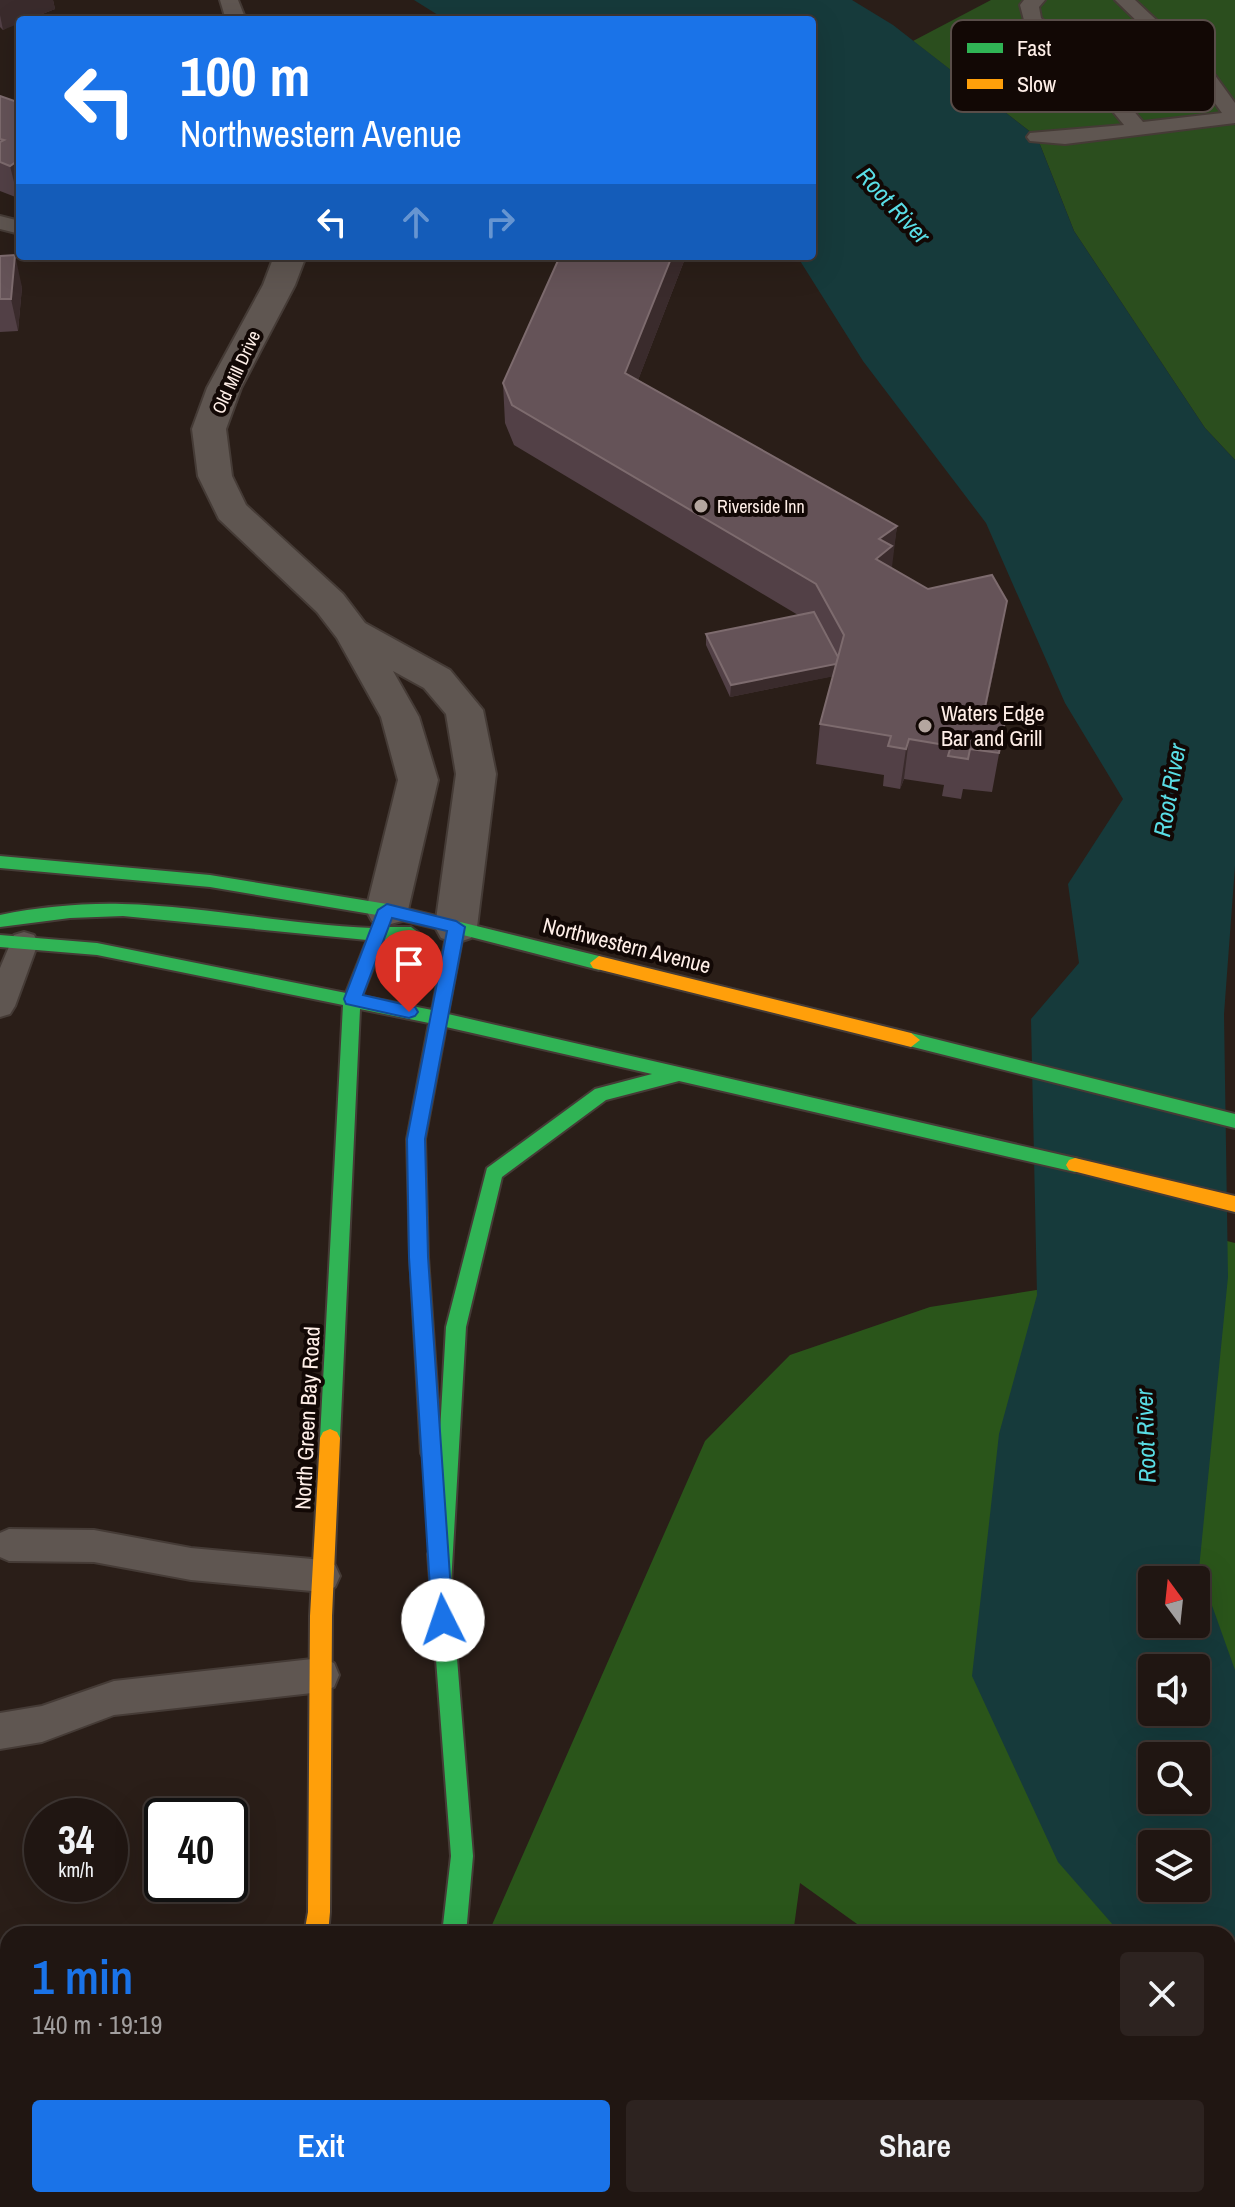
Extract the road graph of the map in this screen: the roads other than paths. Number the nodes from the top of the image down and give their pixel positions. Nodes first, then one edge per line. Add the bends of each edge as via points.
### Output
1 (1036, 0) edge
2 (1124, 0) edge
3 (1032, 20) edge
4 (1145, 20) edge
5 (1215, 89) edge
6 (1124, 112) edge
7 (1235, 117) edge
8 (1136, 127) junction
9 (1039, 142) dead end
10 (288, 260) edge
11 (352, 632) junction
12 (0, 862) edge
13 (0, 921) edge
14 (382, 924) junction
15 (456, 927) junction
16 (12, 942) edge
17 (352, 999) junction
18 (0, 1006) edge
19 (438, 1018) junction
20 (682, 1074) junction
21 (1235, 1121) edge
22 (1235, 1204) edge
23 (9, 1545) dead end
24 (323, 1576) junction
25 (440, 1590) junction
26 (321, 1675) junction
27 (0, 1731) edge
28 (317, 1926) edge
29 (455, 1926) edge

1 - 3 lane via 1029,5
2 - 4 lane
5 - 7 lane
6 - 8 lane
7 - 8 lane
8 - 9 lane
10 - 11 street, Old Mill Drive via 209,429 215,476 231,511 330,603
11 - 14 street, Old Mill Drive via 400,717 418,780
11 - 15 street, Old Mill Drive via 437,679 464,710 476,774
12 - 14 main road, Northwestern Avenue via 210,881
13 - 14 main road via 36,913 142,911 295,933
14 - 15 main road
14 - 15 main road, Northwestern Avenue
14 - 17 main road, North Green Bay Road
15 - 19 main road
15 - 21 main road, Northwestern Avenue
16 - 17 main road via 97,949
16 - 18 lane
17 - 19 main road
17 - 24 main road, North Green Bay Road
19 - 20 main road
19 - 25 main road via 416,1139
20 - 22 main road
20 - 25 main road via 601,1094 494,1173 456,1327
23 - 24 lane via 94,1546 191,1564
24 - 26 main road, North Green Bay Road
25 - 29 main road via 462,1856
26 - 27 lane via 114,1698 42,1724
26 - 28 main road, North Green Bay Road

